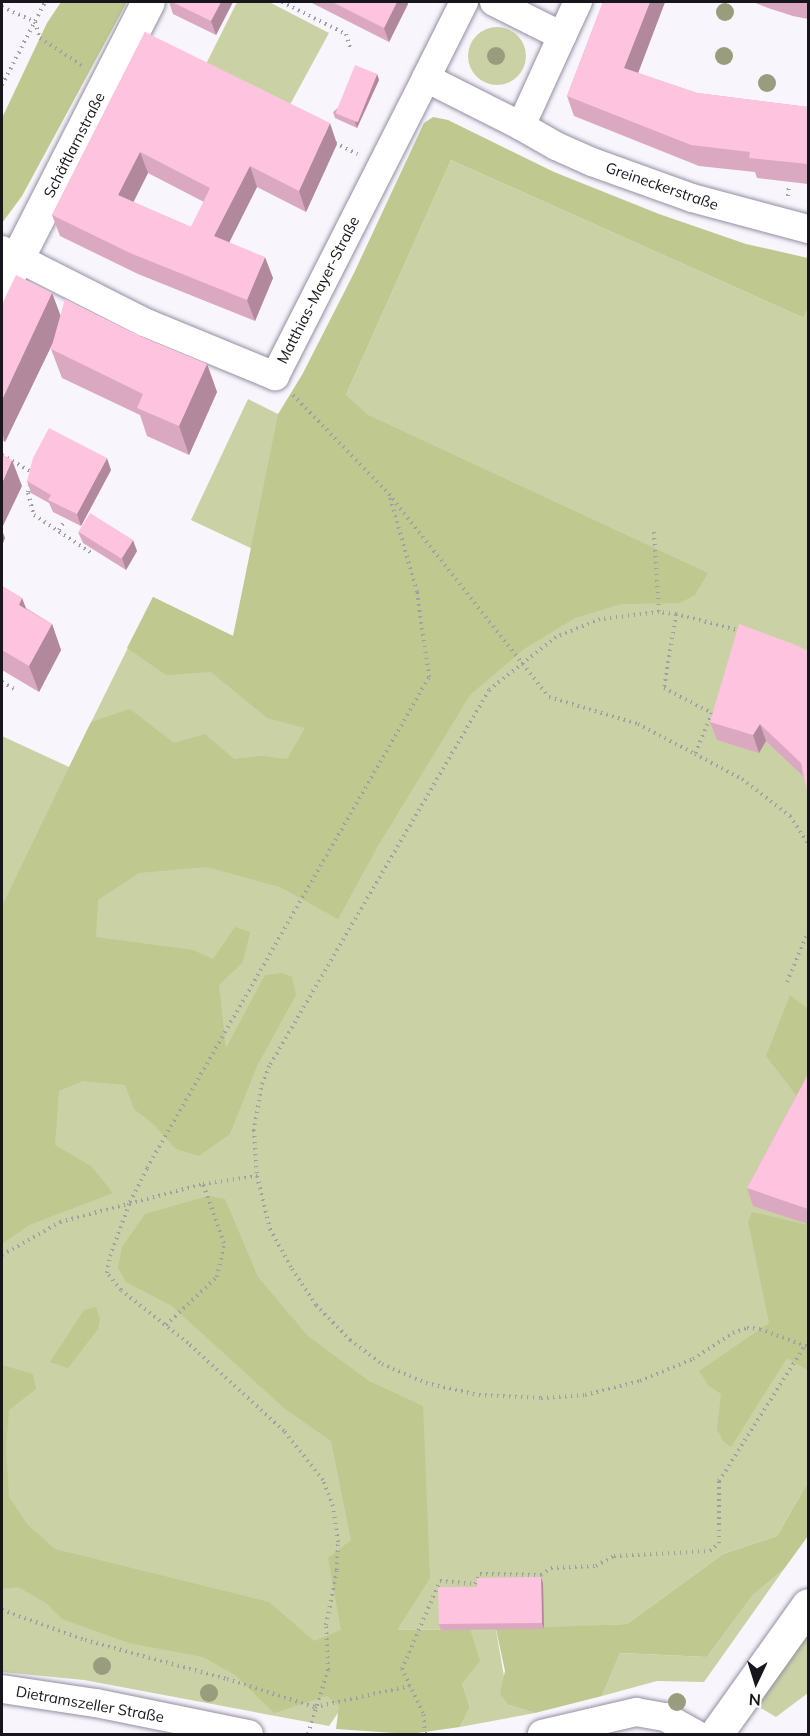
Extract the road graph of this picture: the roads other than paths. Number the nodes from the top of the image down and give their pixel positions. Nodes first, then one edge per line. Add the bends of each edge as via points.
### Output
1 (148, 2) edge
2 (464, 2) edge
3 (494, 2) edge
4 (578, 2) edge
5 (562, 36) junction
6 (426, 78) junction
7 (521, 126) junction
8 (808, 229) edge
9 (9, 254) edge
10 (2, 288) edge
11 (808, 1605) edge
12 (2, 1689) edge
13 (249, 1734) edge
14 (542, 1734) edge
15 (696, 1734) edge
16 (716, 1734) edge

1 - 9 street, Schäftlarnstraße
2 - 6 street, Matthias-Mayer-Straße
3 - 5 street
4 - 5 street
5 - 7 street
6 - 7 street, Greineckerstraße
6 - 9 street, Matthias-Mayer-Straße via 275,376 144,322
7 - 8 street, Greineckerstraße via 592,162 692,198
9 - 10 street, Schäftlarnstraße
11 - 16 street
12 - 13 street, Dietramszeller Straße via 96,1703
14 - 15 street via 636,1712 665,1717

